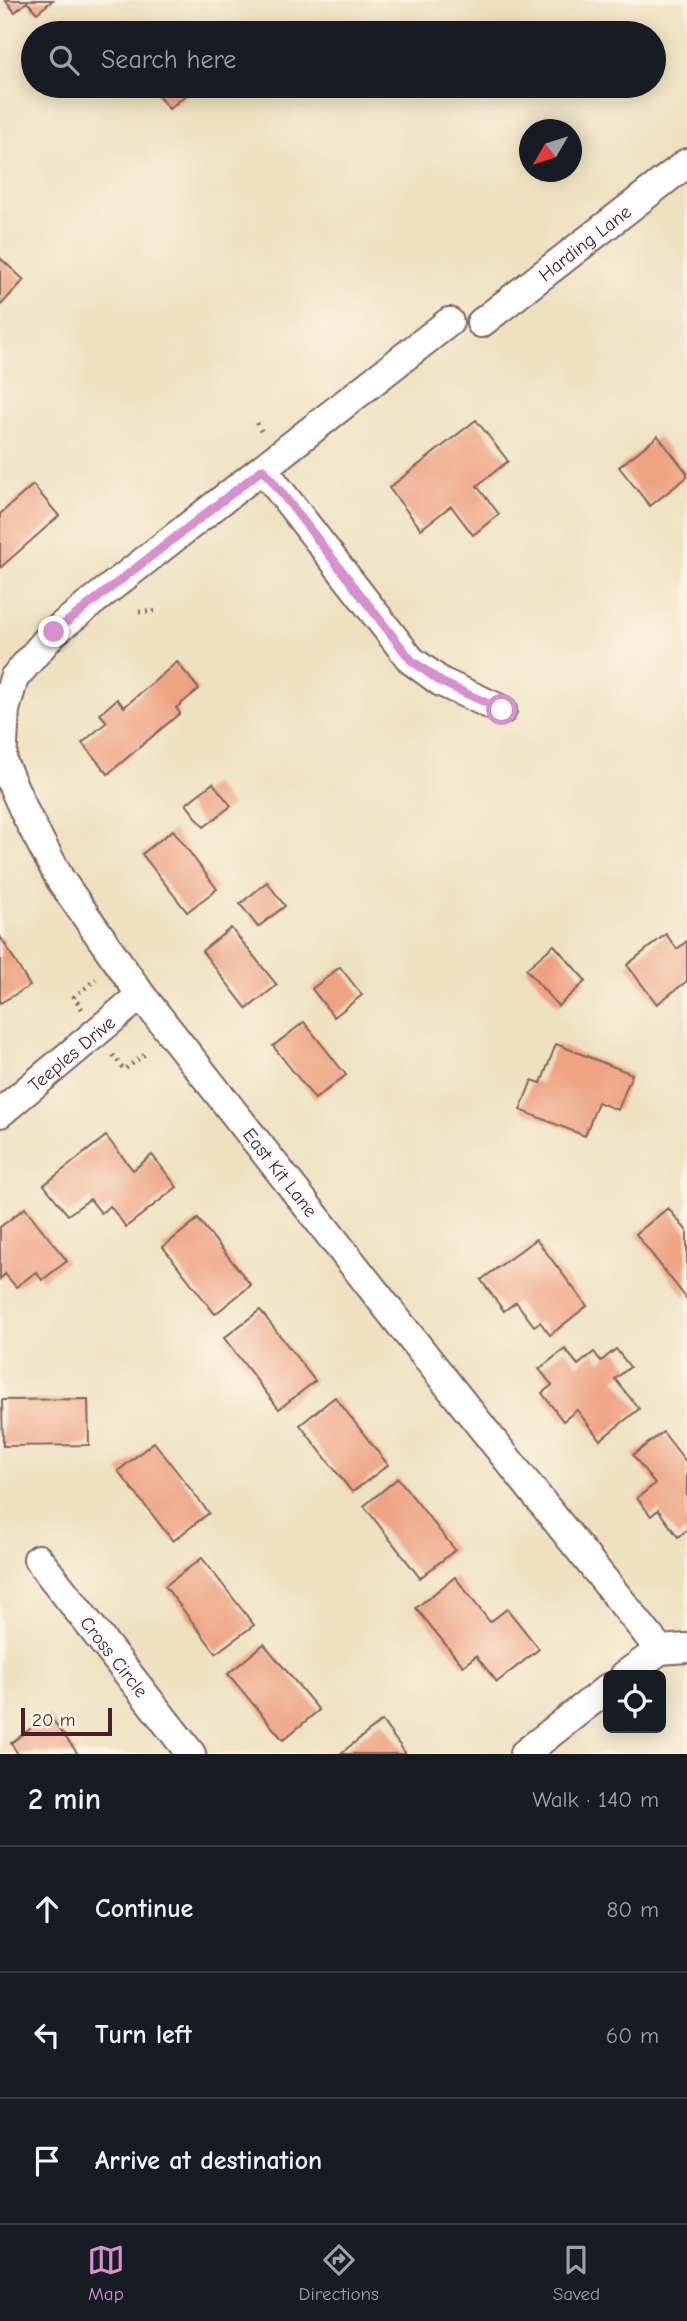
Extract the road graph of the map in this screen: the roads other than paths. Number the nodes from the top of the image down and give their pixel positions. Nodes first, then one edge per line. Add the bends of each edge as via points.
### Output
1 (687, 163) edge
2 (449, 322) dead end
3 (481, 323) dead end
4 (263, 469) junction
5 (502, 710) dead end
6 (141, 995) junction
7 (0, 1113) edge
8 (38, 1559) dead end
9 (673, 1649) edge
10 (634, 1670) edge
11 (603, 1692) edge
12 (191, 1754) edge
13 (524, 1754) edge

1 - 3 street, Harding Lane
2 - 4 street, East Kit Lane
4 - 5 street via 411,660 441,682
4 - 6 street, East Kit Lane via 54,632 14,678 5,710 2,761 26,815 60,879
6 - 7 street, Teeples Drive
6 - 9 street, East Kit Lane
8 - 12 street, Cross Circle
9 - 10 street
11 - 13 street

